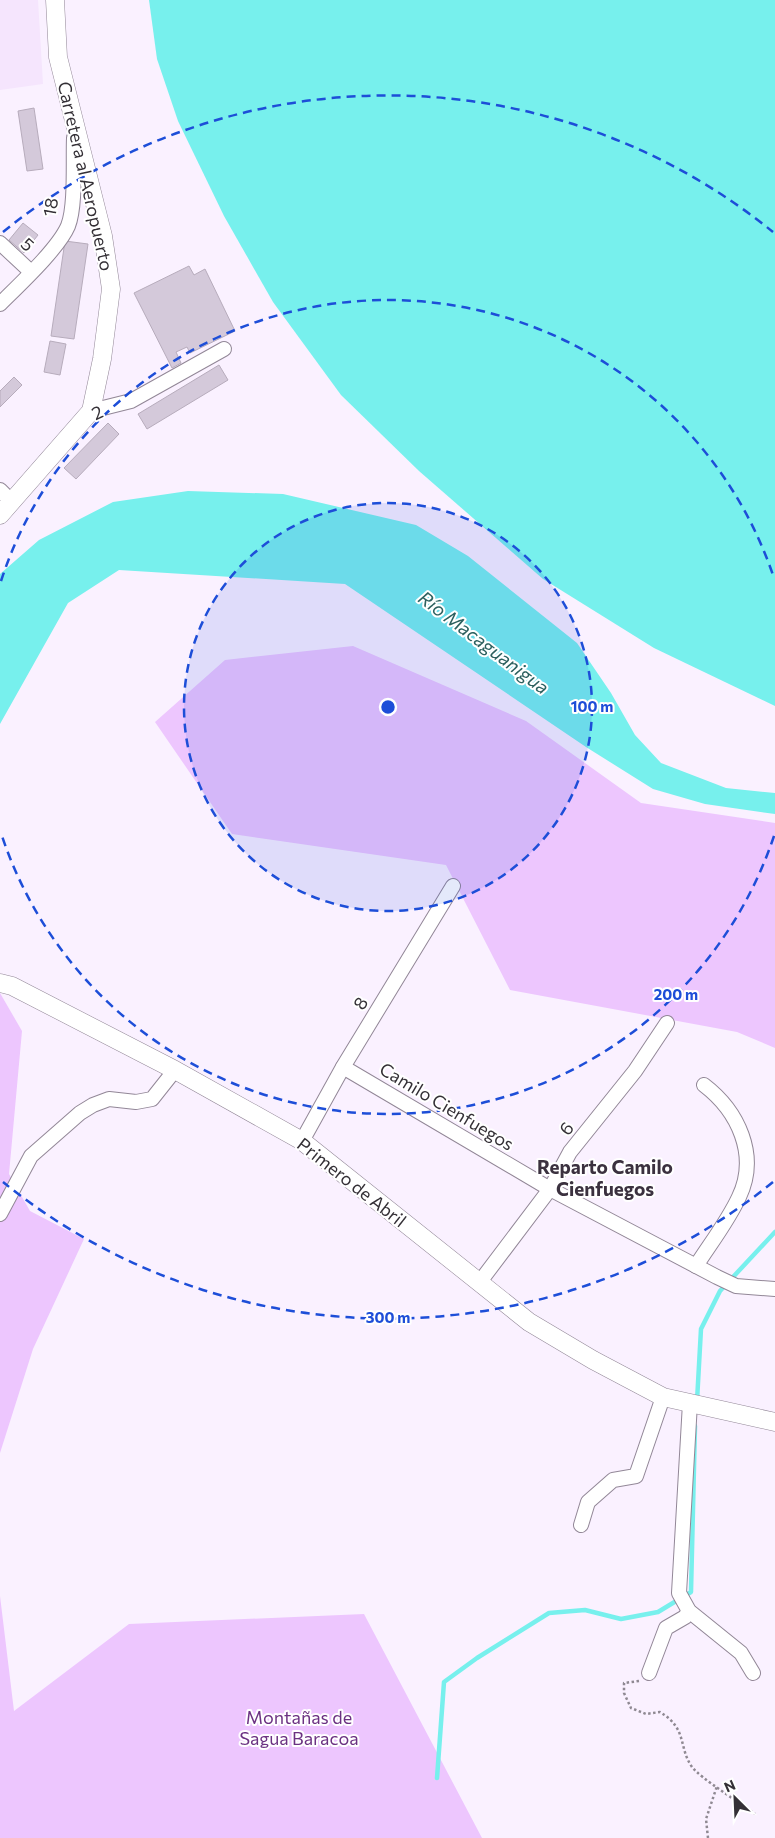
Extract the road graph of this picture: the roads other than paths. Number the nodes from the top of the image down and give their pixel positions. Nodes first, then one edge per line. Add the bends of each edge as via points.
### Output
1 (55, 0) edge
2 (75, 123) junction
3 (0, 243) edge
4 (31, 272) junction
5 (0, 304) edge
6 (224, 349) dead end
7 (91, 411) junction
8 (6, 496) edge
9 (0, 514) edge
10 (453, 886) dead end
11 (0, 983) edge
12 (667, 1023) dead end
13 (343, 1067) junction
14 (175, 1070) junction
15 (704, 1085) dead end
16 (302, 1141) junction
17 (550, 1189) junction
18 (0, 1214) edge
19 (696, 1266) junction
20 (479, 1283) junction
21 (775, 1289) edge
22 (663, 1397) junction
23 (696, 1405) junction
24 (775, 1422) edge
25 (581, 1525) dead end
26 (689, 1611) junction
27 (649, 1673) road end
28 (753, 1673) dead end

1 - 2 main road, Carretera al Aeropuerto via 58,57
2 - 4 street, 18 via 68,226
2 - 7 main road, Carretera al Aeropuerto via 103,236 111,289
3 - 4 street, 5
4 - 5 street, 18
6 - 7 street, 2 via 131,401
7 - 8 main road, 2
8 - 9 main road, 2
10 - 13 street, 8
11 - 14 main road, Primero de Abril via 12,986
12 - 17 street, 6 via 635,1071 570,1152
13 - 16 street, 8
13 - 17 street, Camilo Cienfuegos
14 - 16 main road, Primero de Abril
14 - 18 street via 152,1099 136,1102 109,1099 94,1105 44,1143 22,1169
15 - 19 street via 719,1097 740,1128 746,1146 746,1174 739,1197
16 - 20 main road, Primero de Abril
17 - 19 street, Camilo Cienfuegos
17 - 20 street, 6
19 - 21 street, Camilo Cienfuegos via 736,1286
20 - 22 main road, Primero de Abril via 529,1322
22 - 23 main road, Primero de Abril
22 - 25 street via 636,1476 613,1480 588,1502
23 - 24 main road, Primero de Abril
23 - 26 street via 679,1593
26 - 27 street via 666,1628
26 - 28 street via 741,1653

